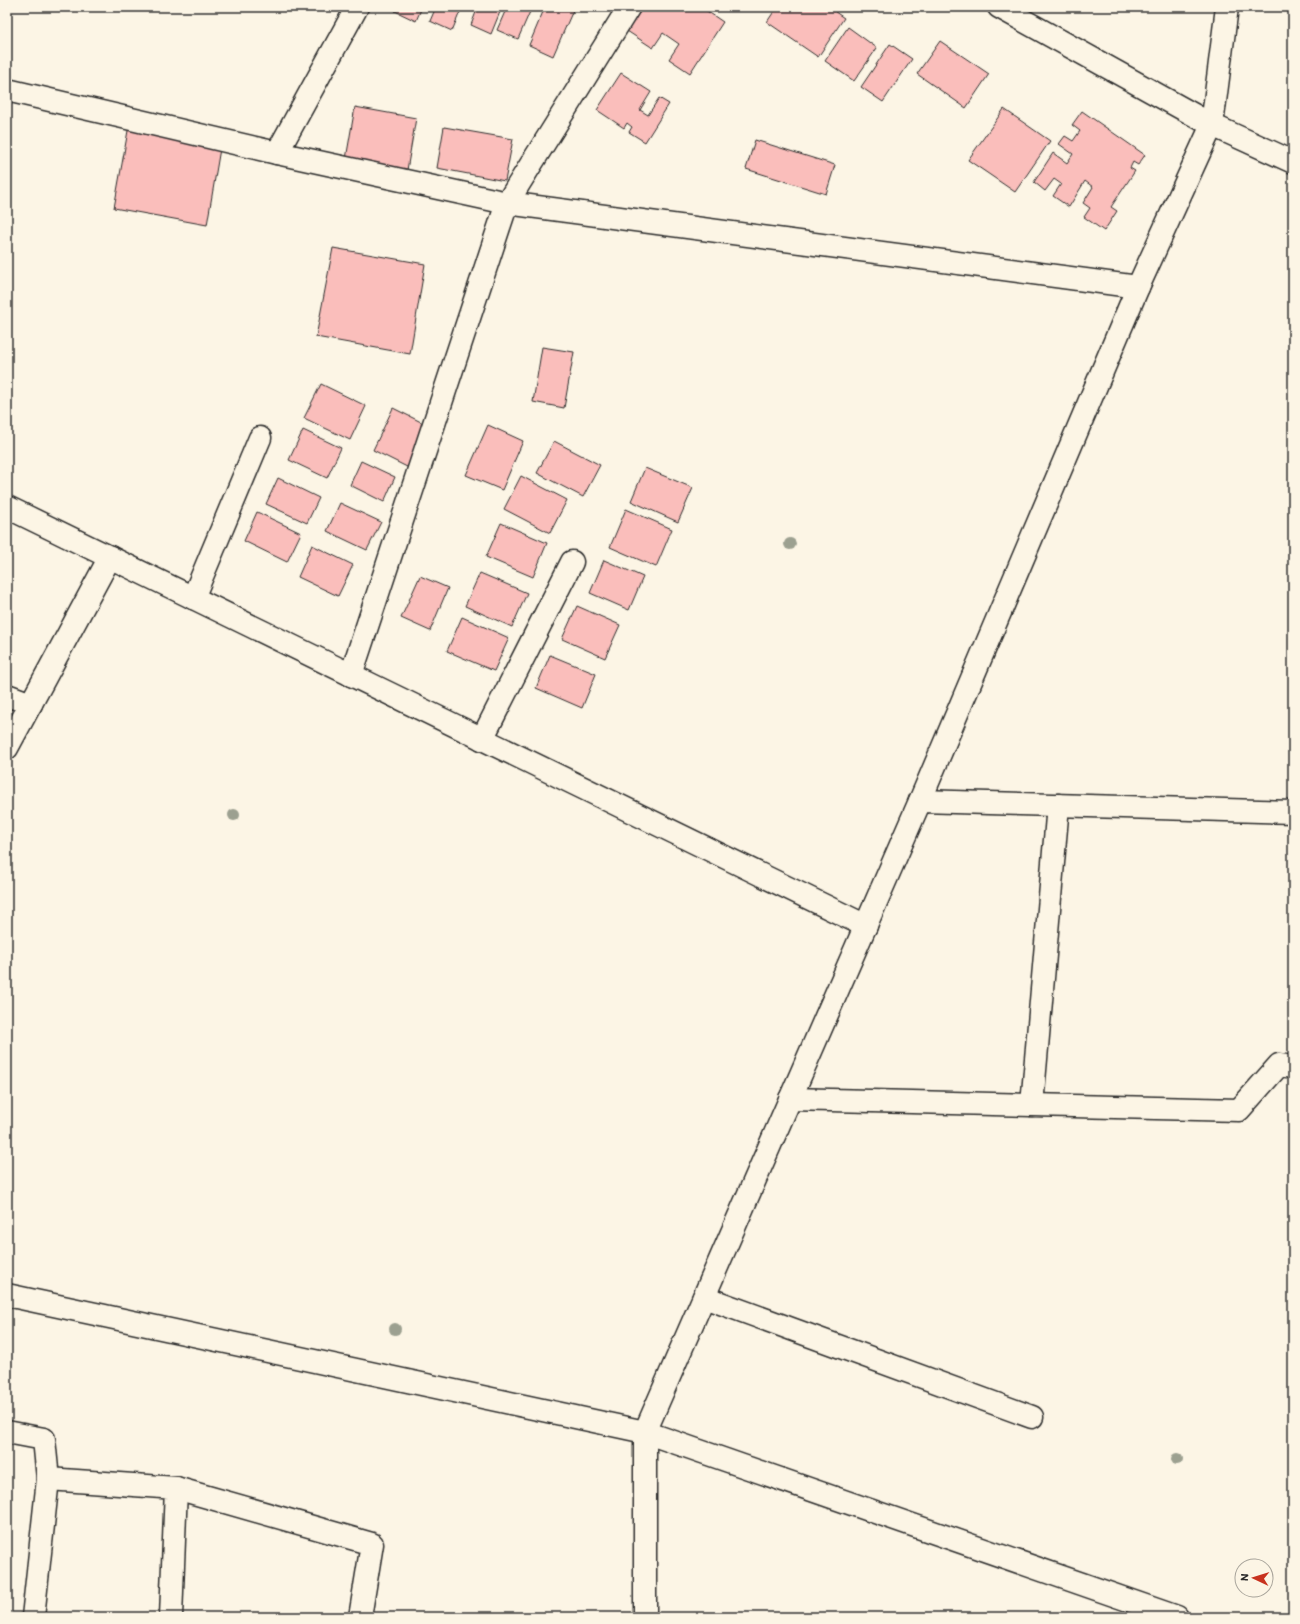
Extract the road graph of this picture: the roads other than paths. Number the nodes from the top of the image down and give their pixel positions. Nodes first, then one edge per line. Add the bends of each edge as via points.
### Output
1 (357, 7) edge
2 (629, 7) edge
3 (999, 7) edge
4 (1227, 7) edge
5 (7, 90) edge
6 (1212, 124) junction
7 (277, 153) junction
8 (1293, 162) edge
9 (507, 203) junction
10 (1138, 287) junction
11 (260, 438) dead end
12 (7, 507) edge
13 (110, 557) junction
14 (572, 562) dead end
15 (193, 598) junction
16 (351, 675) junction
17 (7, 695) edge
18 (31, 704) junction
19 (482, 739) junction
20 (7, 748) edge
21 (920, 801) junction
22 (1058, 805) junction
23 (1293, 812) edge
24 (866, 926) junction
25 (1293, 1067) edge
26 (790, 1099) junction
27 (1032, 1105) junction
28 (7, 1294) edge
29 (704, 1297) junction
30 (1032, 1416) dead end
31 (7, 1432) edge
32 (645, 1432) junction
33 (48, 1479) junction
34 (176, 1488) junction
35 (33, 1617) edge
36 (171, 1617) edge
37 (360, 1617) edge
38 (645, 1617) edge
39 (1177, 1617) edge

1 - 7 street
2 - 9 street
3 - 6 street
4 - 6 street
5 - 7 street
6 - 8 street
6 - 10 street
7 - 9 street
9 - 10 street
9 - 16 street
10 - 21 street
11 - 15 street
12 - 13 street
13 - 15 street
13 - 18 street
14 - 19 street
15 - 16 street
16 - 19 street
17 - 18 street
18 - 20 street
19 - 24 street
21 - 22 street
21 - 24 street
22 - 23 street
22 - 27 street
24 - 26 street
25 - 27 street via 1279,1065 1239,1110
26 - 27 street
26 - 29 street
28 - 32 street
29 - 30 street
29 - 32 street
31 - 33 street via 44,1439
32 - 38 street
32 - 39 street
33 - 34 street
33 - 35 street
34 - 36 street
34 - 37 street via 372,1544

